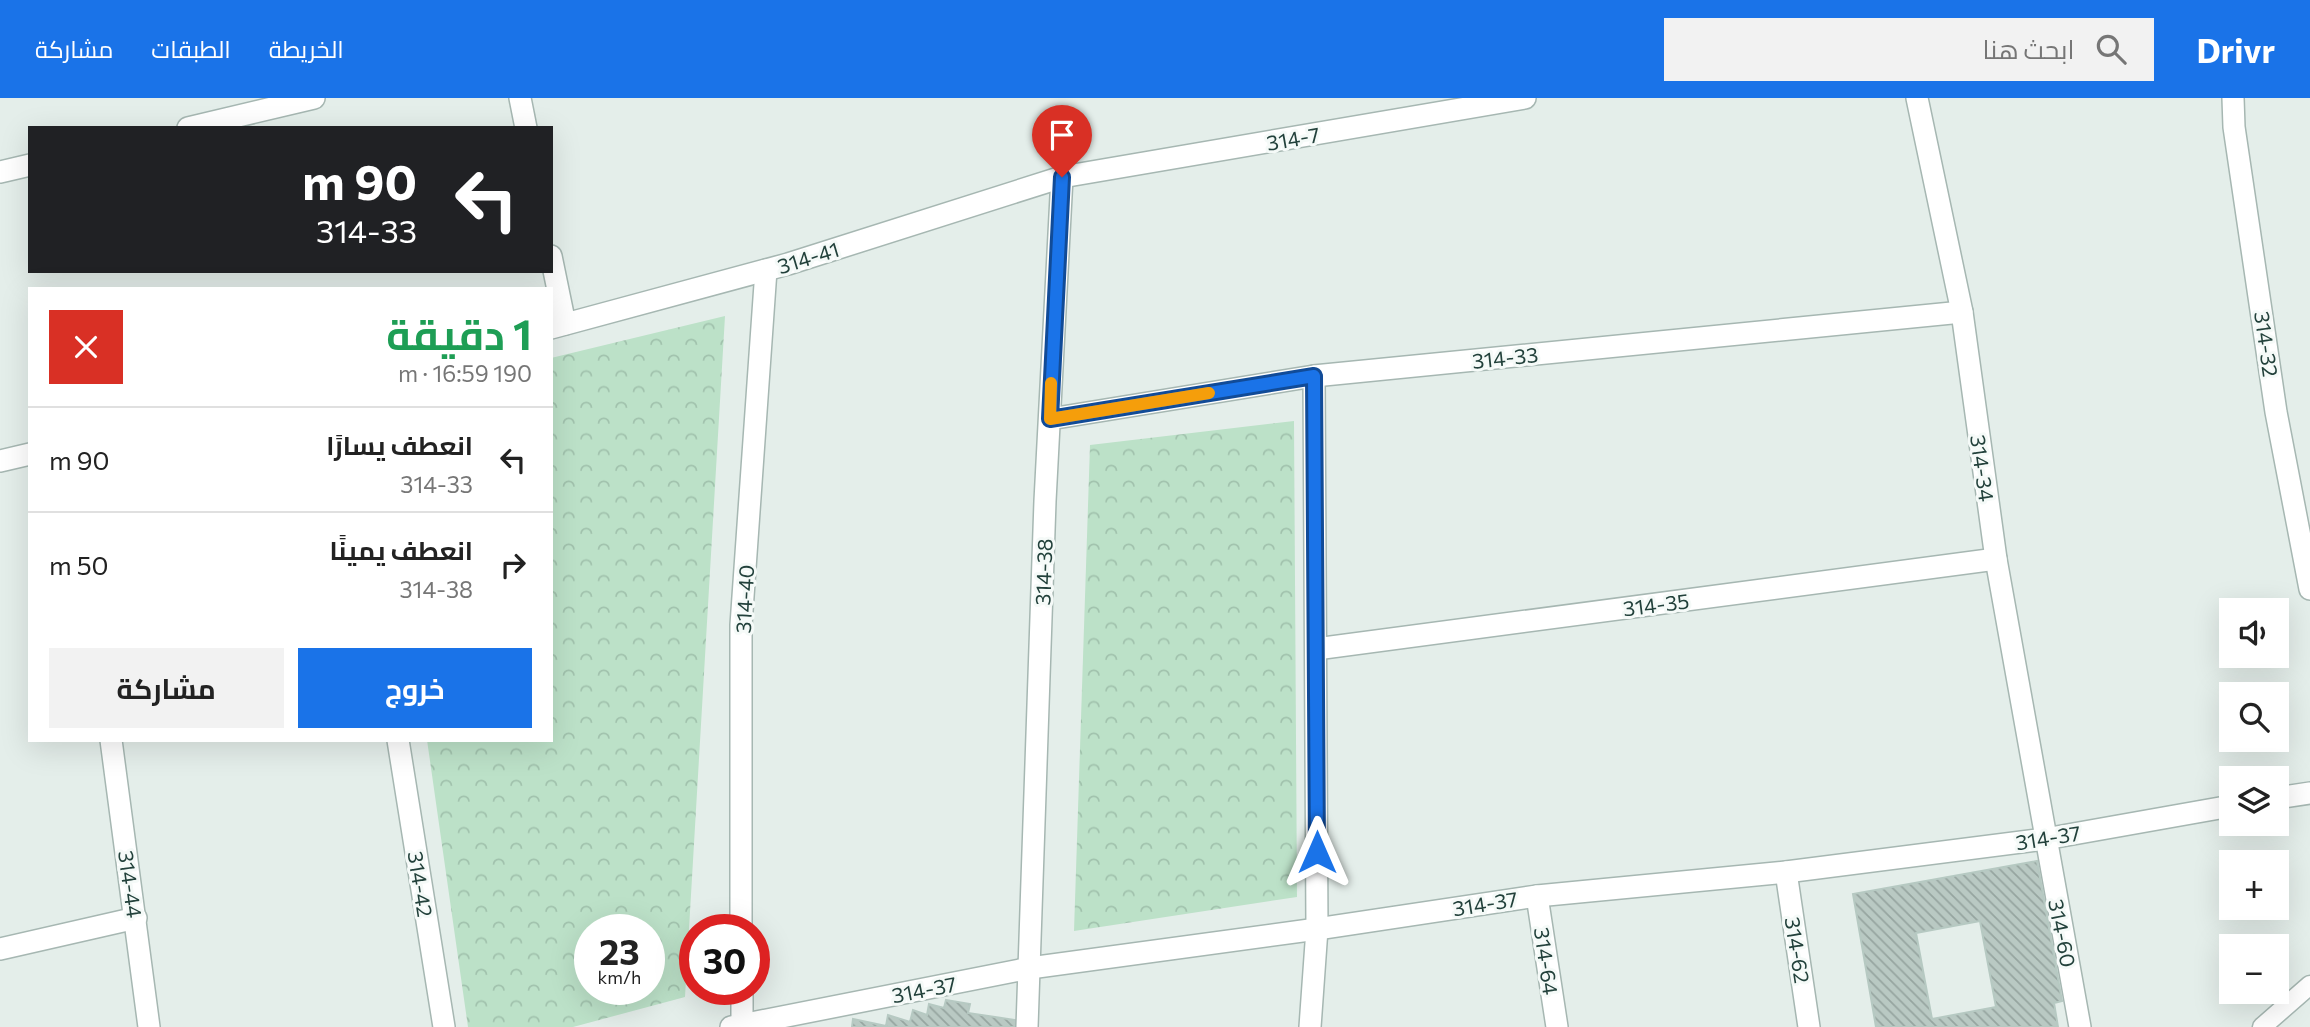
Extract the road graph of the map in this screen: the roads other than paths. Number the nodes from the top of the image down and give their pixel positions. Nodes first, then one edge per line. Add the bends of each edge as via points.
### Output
1 (314, 98) edge
2 (520, 98) edge
3 (1525, 98) edge
4 (1917, 98) edge
5 (2233, 98) edge
6 (196, 126) edge
7 (526, 126) edge
8 (28, 165) edge
9 (0, 172) edge
10 (1062, 177) junction
11 (766, 270) junction
12 (553, 273) edge
13 (1962, 312) junction
14 (558, 326) edge
15 (1314, 376) junction
16 (1050, 419) junction
17 (28, 454) edge
18 (0, 461) edge
19 (1996, 559) junction
20 (2310, 589) edge
21 (1316, 649) junction
22 (111, 742) edge
23 (398, 742) edge
24 (2310, 793) edge
25 (2289, 797) edge
26 (2219, 808) edge
27 (2045, 839) junction
28 (1786, 872) junction
29 (1537, 896) junction
30 (741, 914) edge
31 (136, 918) junction
32 (1317, 929) junction
33 (0, 949) edge
34 (1030, 968) junction
35 (2310, 985) edge
36 (740, 1005) edge
37 (738, 1026) edge
38 (149, 1027) edge
39 (444, 1027) edge
40 (1027, 1027) edge
41 (1310, 1027) edge
42 (1557, 1027) edge
43 (1809, 1027) edge
44 (2080, 1027) edge
45 (2262, 1027) edge

1 - 6 street
2 - 7 street
3 - 10 street, 314-7
4 - 13 street, 314-34
5 - 20 street, 314-32 via 2276,412
8 - 9 street
10 - 11 street, 314-41
10 - 16 street, 314-38
11 - 14 street, 314-41
11 - 30 street, 314-40 via 741,625
12 - 14 street
13 - 15 street, 314-33
13 - 19 street, 314-34
15 - 16 street, 314-33
15 - 21 street
16 - 34 street, 314-38
17 - 18 street
19 - 21 street, 314-35
19 - 27 street, 314-34
21 - 32 street
22 - 31 street, 314-44
23 - 39 street, 314-42
24 - 25 street
26 - 27 street, 314-37
27 - 28 street, 314-37
27 - 44 street, 314-60
28 - 29 street, 314-37
28 - 43 street, 314-62
29 - 32 street, 314-37
29 - 42 street, 314-64
31 - 33 street
31 - 38 street, 314-44
32 - 34 street, 314-37
32 - 41 street
34 - 37 street, 314-37
34 - 40 street, 314-38
35 - 45 lane
36 - 37 street

